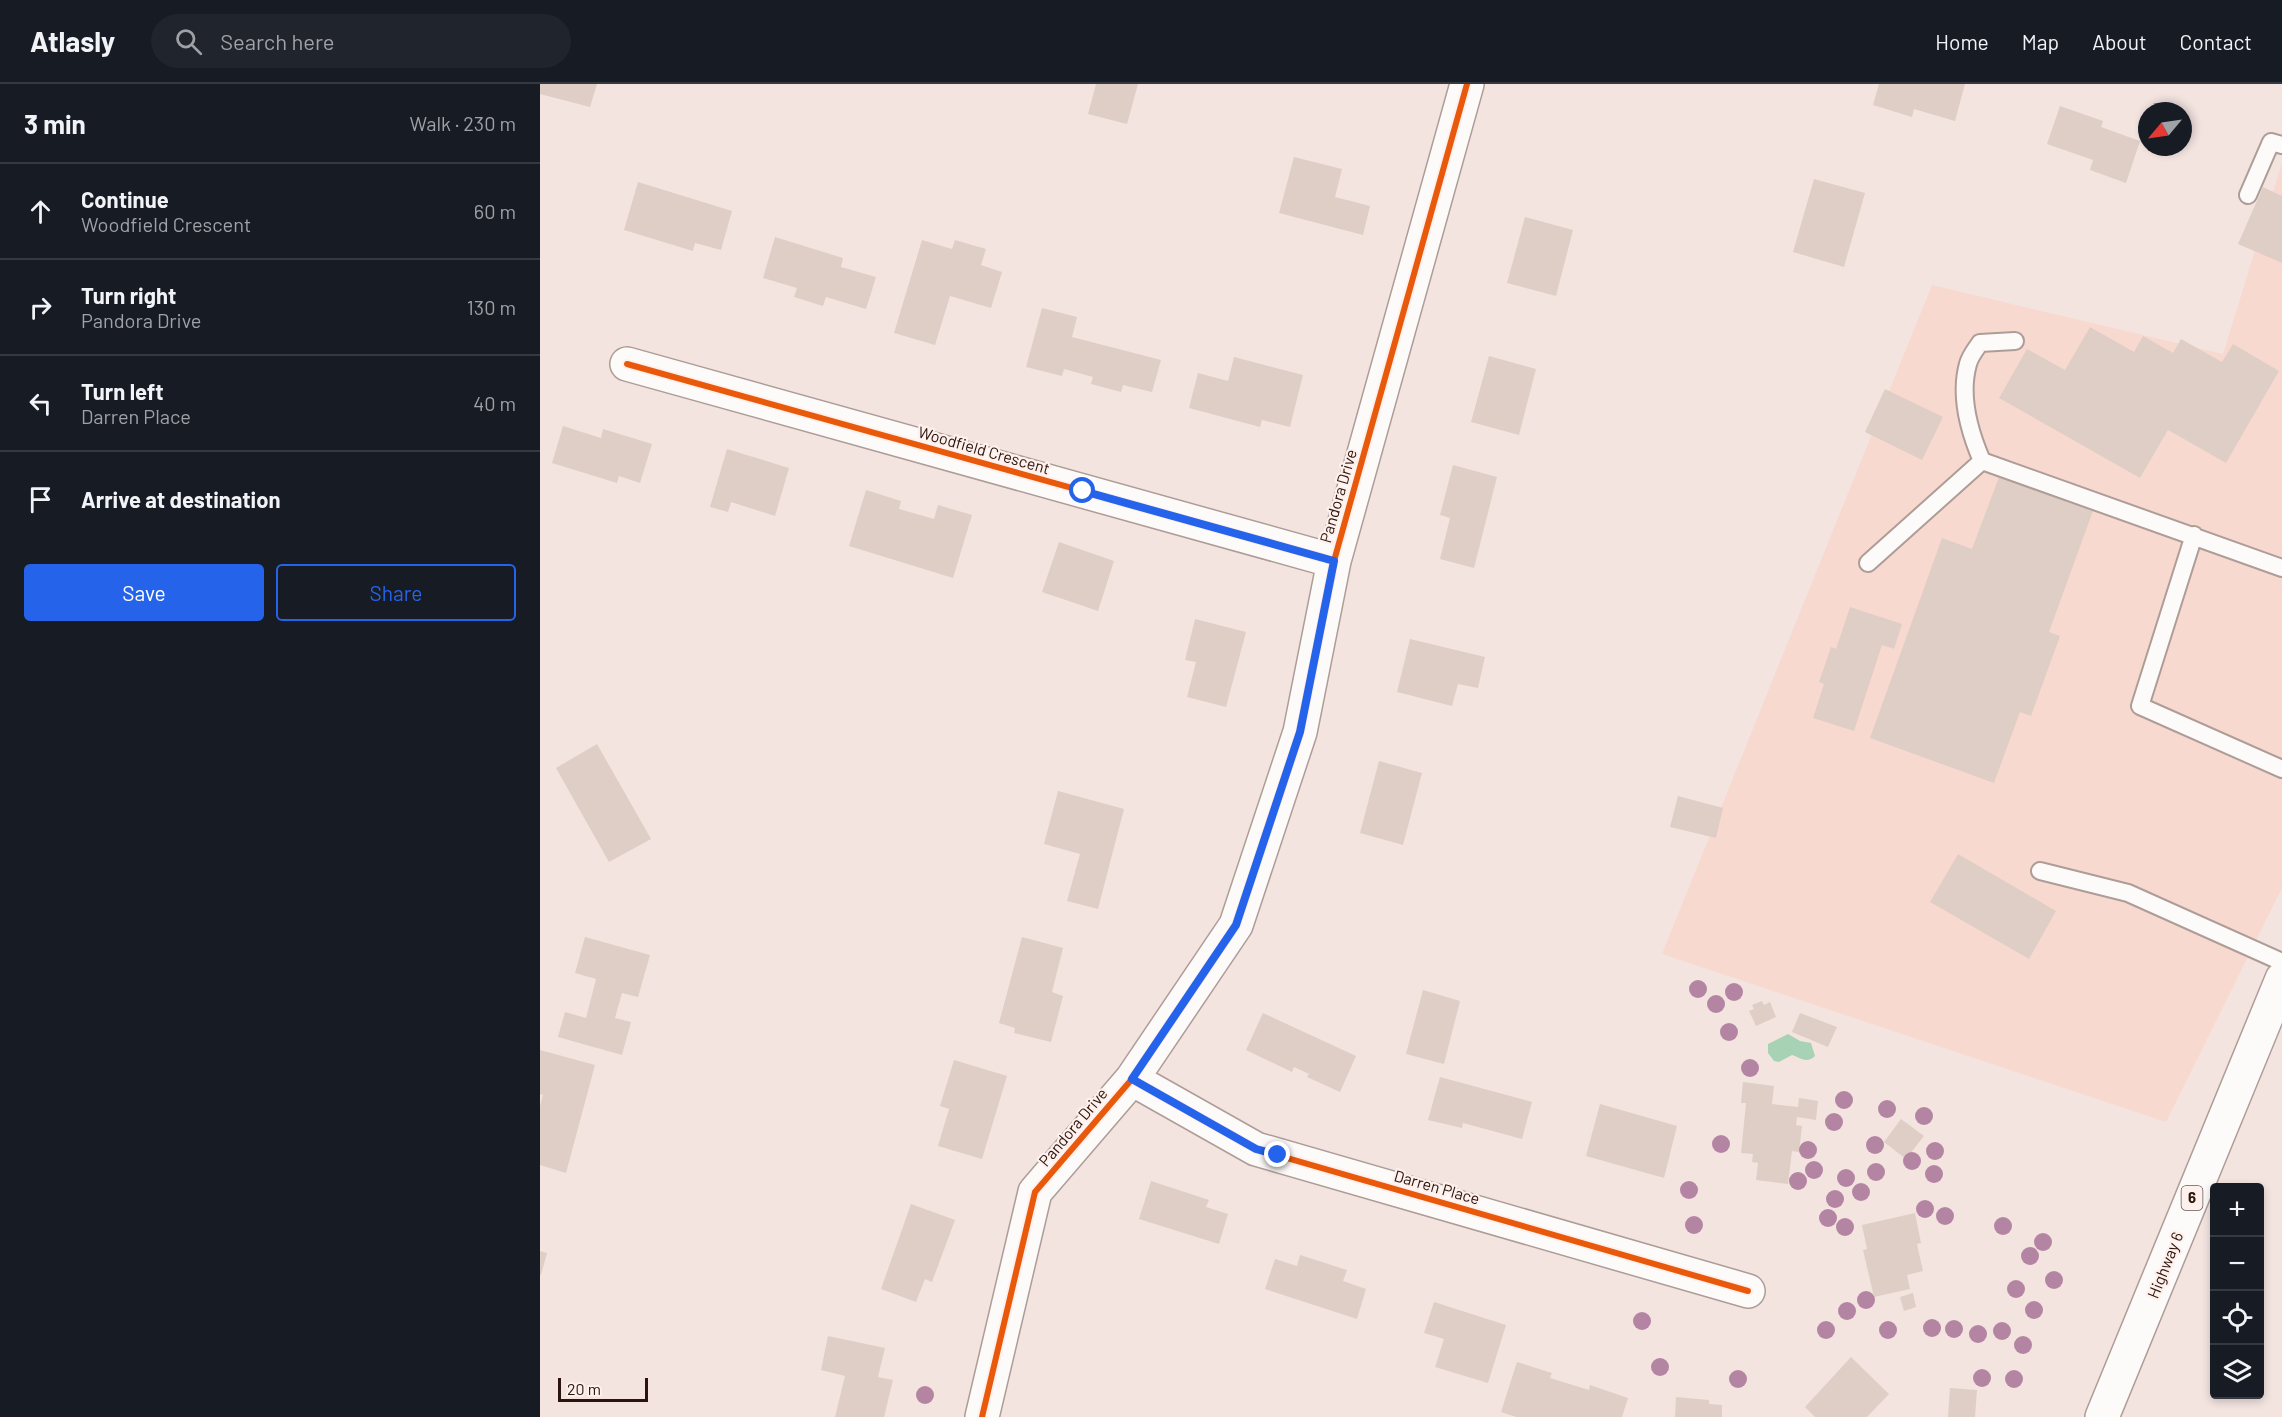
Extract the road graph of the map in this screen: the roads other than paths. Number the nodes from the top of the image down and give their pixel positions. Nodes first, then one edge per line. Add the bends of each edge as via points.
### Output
1 (1467, 84) edge
2 (2282, 145) edge
3 (2248, 195) dead end
4 (2015, 341) dead end
5 (627, 364) dead end
6 (1982, 461) junction
7 (2194, 535) junction
8 (1334, 561) junction
9 (1868, 563) dead end
10 (2282, 568) edge
11 (2282, 769) edge
12 (2040, 871) dead end
13 (2282, 962) edge
14 (2282, 979) edge
15 (1132, 1079) junction
16 (1748, 1291) dead end
17 (982, 1417) edge
18 (2102, 1417) edge

1 - 8 street, Pandora Drive
2 - 3 lane via 2271,141
4 - 6 lane via 1980,343 1968,362 1965,389 1969,431
5 - 8 street, Woodfield Crescent
6 - 7 lane
6 - 9 lane
7 - 10 lane
7 - 11 lane via 2140,706
8 - 15 street, Pandora Drive via 1300,732 1236,925
12 - 13 lane via 2128,893
14 - 18 street, Highway 6 / 6
15 - 16 street, Darren Place via 1256,1149
15 - 17 street, Pandora Drive via 1035,1192

